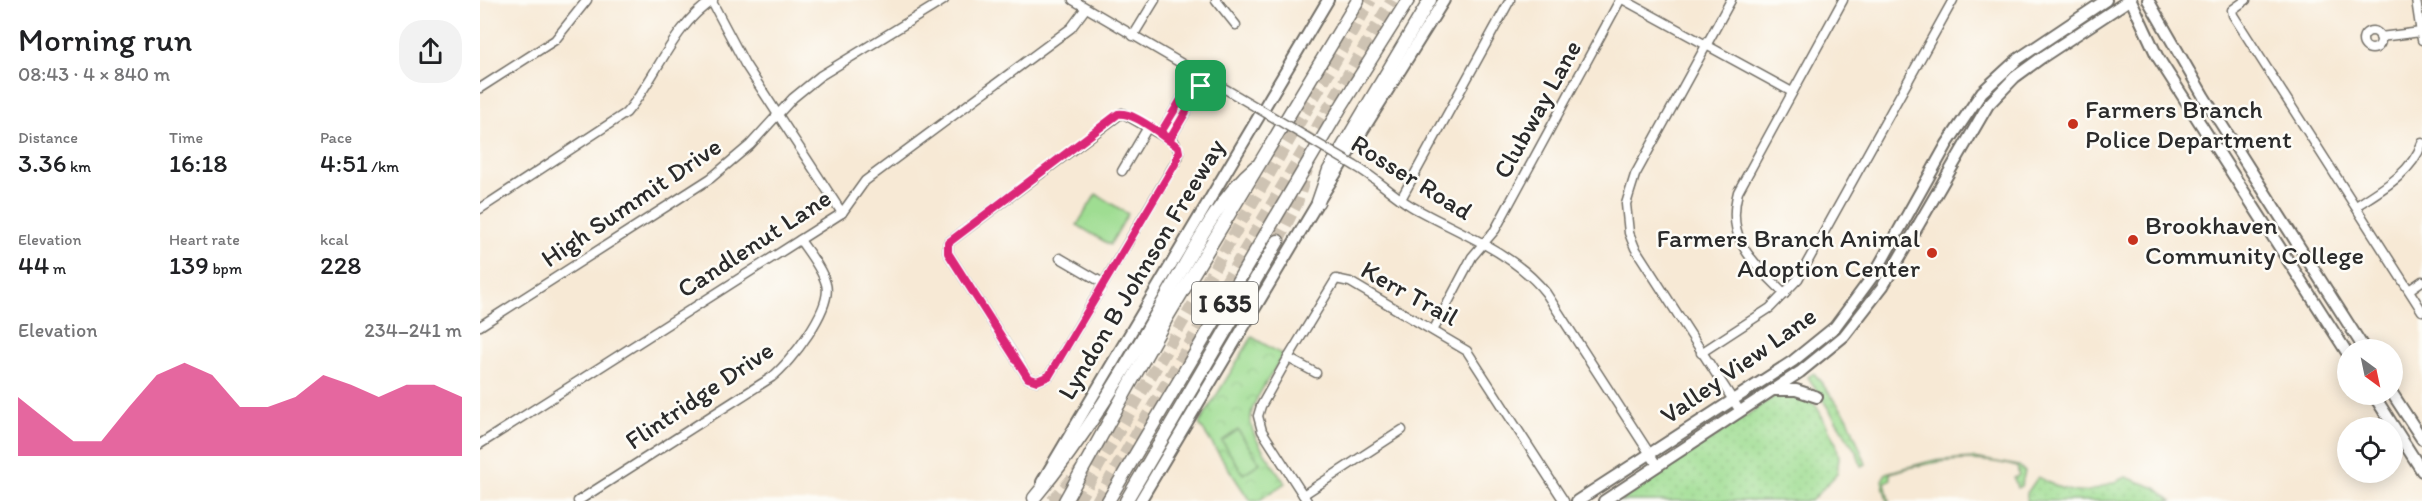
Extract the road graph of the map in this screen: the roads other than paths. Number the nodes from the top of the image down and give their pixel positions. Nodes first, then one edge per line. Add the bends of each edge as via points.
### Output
1 (587, 0) edge
2 (712, 0) edge
3 (944, 0) edge
4 (1073, 0) edge
5 (1155, 0) edge
6 (1216, 0) edge
7 (1328, 0) edge
8 (1358, 0) edge
9 (1408, 0) edge
10 (1430, 0) edge
11 (1444, 0) edge
12 (1510, 0) edge
13 (1622, 0) edge
14 (1731, 0) edge
15 (1843, 0) edge
16 (1953, 0) edge
17 (2106, 0) edge
18 (2130, 0) edge
19 (2148, 0) edge
20 (2246, 0) edge
21 (2416, 0) edge
22 (1086, 8) junction
23 (1236, 25) dead end
24 (1133, 36) junction
25 (2421, 36) edge
26 (2380, 37) dead end
27 (1706, 45) junction
28 (2034, 47) junction
29 (2041, 58) junction
30 (1197, 73) junction
31 (1206, 78) junction
32 (480, 88) edge
33 (1792, 92) junction
34 (1978, 97) junction
35 (1988, 105) junction
36 (778, 114) junction
37 (1148, 127) junction
38 (1160, 134) junction
39 (1170, 139) junction
40 (2422, 143) edge
41 (1263, 161) junction
42 (1122, 171) dead end
43 (1918, 198) junction
44 (1401, 199) junction
45 (1318, 202) junction
46 (1929, 205) junction
47 (2356, 206) junction
48 (480, 209) edge
49 (842, 213) junction
50 (800, 240) junction
51 (1278, 241) tunnel mouth
52 (1482, 245) junction
53 (1060, 258) dead end
54 (2422, 281) edge
55 (1103, 283) junction
56 (2409, 290) junction
57 (1785, 294) junction
58 (2422, 311) edge
59 (480, 326) edge
60 (1434, 329) junction
61 (2338, 339) edge
62 (2358, 339) edge
63 (1701, 353) junction
64 (1288, 358) junction
65 (1316, 373) dead end
66 (1773, 390) junction
67 (1816, 397) dead end
68 (1732, 400) junction
69 (2380, 405) edge
70 (2400, 405) edge
71 (1740, 411) junction
72 (1402, 430) dead end
73 (2422, 440) edge
74 (480, 444) edge
75 (1649, 454) junction
76 (1657, 465) junction
77 (2422, 471) edge
78 (1305, 498) edge
79 (1033, 499) edge
80 (578, 501) edge
81 (1065, 501) edge
82 (1108, 501) edge
83 (1126, 501) edge
84 (1140, 501) edge
85 (1564, 501) edge
86 (1577, 501) edge
87 (1604, 501) edge

1 - 32 street via 555,40
2 - 36 street via 745,64
2 - 48 street via 678,34 626,113
3 - 36 street, High Summit Drive via 820,76
4 - 22 street, Rosser Road
5 - 24 street
6 - 23 street
7 - 79 main road, Lyndon B Johnson Freeway
8 - 41 highway, Lyndon B Johnson Freeway / I 635
9 - 82 highway, I 635
10 - 45 highway via 1329,170
11 - 45 main road
12 - 44 street
13 - 27 street
13 - 52 street, Clubway Lane via 1495,230
14 - 27 street
15 - 33 street
16 - 57 street via 1809,263
17 - 28 main road, Valley View Lane
18 - 29 main road, Valley View Lane
18 - 61 main road via 2157,56
19 - 62 main road via 2205,98
20 - 47 street via 2232,10 2234,15
21 - 25 street
22 - 24 street, Rosser Road
22 - 49 street, Candlenut Lane via 1071,28 865,181
24 - 30 street, Rosser Road
25 - 26 street
27 - 33 street
27 - 63 street via 1635,175 1626,204 1635,248
28 - 29 main road
28 - 34 main road, Valley View Lane via 2002,71
29 - 35 main road, Valley View Lane via 2015,77
30 - 31 street, Rosser Road
30 - 38 street
31 - 39 street
31 - 44 street, Rosser Road, bridge via 1355,166
33 - 57 street via 1738,192 1733,210 1740,243
34 - 35 main road
34 - 43 main road, Valley View Lane
35 - 46 main road, Valley View Lane
36 - 49 street
36 - 59 street, High Summit Drive via 750,146 711,178
37 - 38 street
37 - 42 street
37 - 55 street via 1127,114 1118,114 947,247 1026,375 1037,381 1049,376
38 - 39 street
39 - 55 street via 1178,147 1178,158
40 - 47 street via 2407,168
41 - 79 highway via 1241,179 1102,404
41 - 81 highway, Lyndon B Johnson Freeway / I 635 via 1166,319
43 - 46 main road
43 - 68 main road, Valley View Lane via 1875,273 1843,318 1793,361
44 - 52 street, Rosser Road
45 - 84 main road
46 - 66 main road, Valley View Lane via 1888,279 1858,321 1812,363
47 - 56 street
49 - 50 street, Candlenut Lane
50 - 74 street, Candlenut Lane
50 - 80 street, Flintridge Drive via 823,276 827,291 822,309 791,359 772,377
51 - 83 highway
52 - 60 street, Clubway Lane
52 - 75 street, Rosser Road via 1521,267 1538,283
53 - 55 street
54 - 56 street
56 - 58 street
57 - 63 street
60 - 64 street, Kerr Trail via 1350,282 1336,279
60 - 85 street, Kerr Trail via 1472,357
63 - 68 street
64 - 65 street
64 - 78 street, Kerr Trail via 1261,406 1258,422
66 - 67 main road via 1796,390
66 - 71 main road, Valley View Lane
68 - 71 street
68 - 75 main road, Valley View Lane
69 - 77 main road
70 - 73 main road
71 - 76 main road, Valley View Lane
72 - 78 street
75 - 76 street, Rosser Road
75 - 86 main road, Valley View Lane
76 - 87 main road, Valley View Lane

